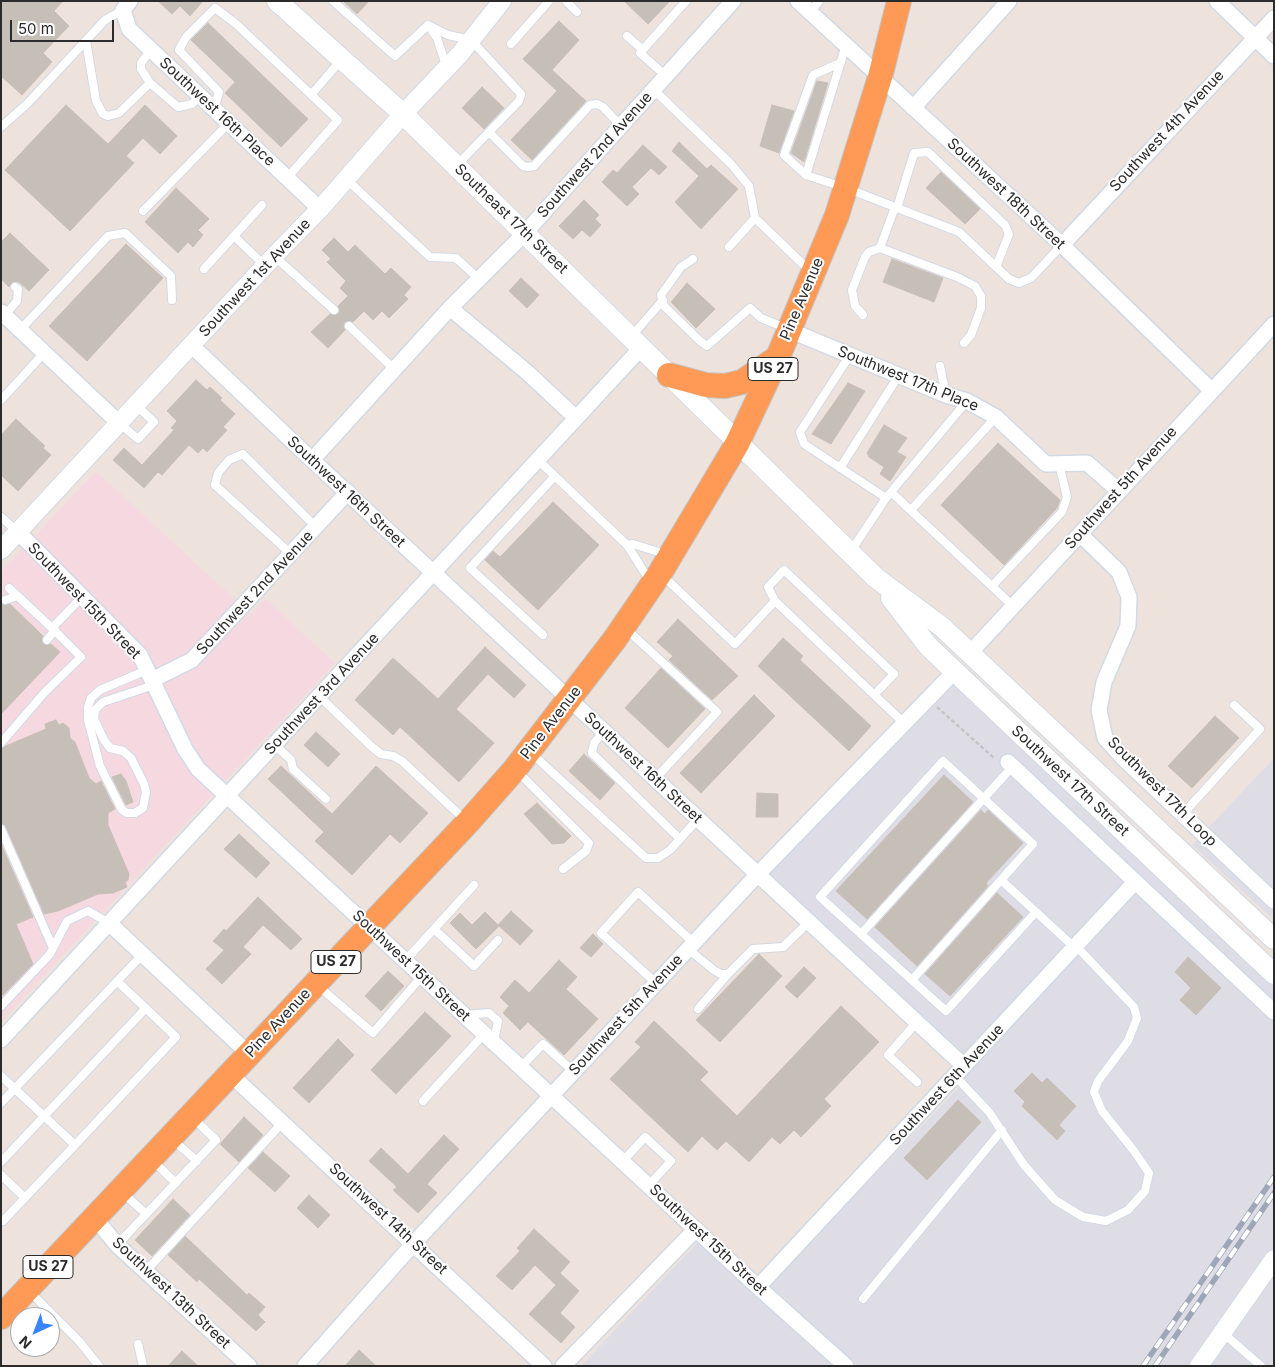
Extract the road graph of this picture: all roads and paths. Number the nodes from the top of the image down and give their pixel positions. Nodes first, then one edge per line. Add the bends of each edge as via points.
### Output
1 (277, 1) edge
2 (333, 1) edge
3 (502, 1) edge
4 (549, 1) edge
5 (566, 1) edge
6 (686, 1) edge
7 (733, 1) edge
8 (798, 1) edge
9 (899, 1) edge
10 (1009, 1) edge
11 (1217, 1) edge
12 (218, 4) edge
13 (126, 6) edge
14 (815, 7) edge
15 (577, 12) dead end
16 (1274, 18) edge
17 (428, 24) junction
18 (627, 36) dead end
19 (1254, 38) junction
20 (86, 40) junction
21 (471, 40) junction
22 (511, 44) dead end
23 (846, 45) junction
24 (151, 50) junction
25 (643, 50) junction
26 (1274, 56) edge
27 (342, 60) junction
28 (840, 63) junction
29 (447, 68) junction
30 (666, 76) junction
31 (880, 77) junction
32 (150, 83) junction
33 (654, 90) junction
34 (311, 95) junction
35 (200, 96) junction
36 (913, 108) junction
37 (214, 109) junction
38 (402, 114) junction
39 (229, 123) junction
40 (621, 126) junction
41 (1, 127) edge
42 (490, 133) junction
43 (456, 166) junction
44 (806, 175) junction
45 (287, 178) junction
46 (346, 179) junction
47 (846, 188) junction
48 (262, 205) dead end
49 (896, 207) junction
50 (320, 209) junction
51 (143, 211) dead end
52 (755, 218) junction
53 (525, 233) junction
54 (234, 236) junction
55 (1062, 245) junction
56 (730, 247) dead end
57 (880, 248) junction
58 (693, 259) dead end
59 (270, 261) junction
60 (996, 266) junction
61 (204, 269) dead end
62 (813, 274) junction
63 (479, 279) junction
64 (15, 287) dead end
65 (172, 300) dead end
66 (663, 300) junction
67 (450, 308) junction
68 (334, 310) dead end
69 (3, 313) edge
70 (863, 314) dead end
71 (1274, 324) edge
72 (349, 326) dead end
73 (20, 330) junction
74 (789, 330) junction
75 (636, 342) junction
76 (964, 343) dead end
77 (191, 345) junction
78 (44, 353) junction
79 (850, 355) junction
80 (778, 357) junction
81 (940, 366) dead end
82 (395, 370) junction
83 (669, 375) junction
84 (899, 375) junction
85 (1210, 390) junction
86 (946, 395) junction
87 (1, 400) edge
88 (967, 401) junction
89 (136, 405) junction
90 (996, 417) junction
91 (576, 418) junction
92 (120, 423) junction
93 (737, 444) junction
94 (312, 460) junction
95 (538, 460) junction
96 (1059, 464) junction
97 (840, 468) junction
98 (555, 476) junction
99 (1119, 491) junction
100 (348, 492) junction
101 (889, 495) junction
102 (911, 510) junction
103 (1, 517) edge
104 (316, 527) junction
105 (18, 532) junction
106 (1080, 534) junction
107 (627, 545) junction
108 (1, 550) edge
109 (850, 552) junction
110 (291, 554) junction
111 (661, 571) junction
112 (434, 573) junction
113 (876, 578) junction
114 (992, 586) junction
115 (9, 588) dead end
116 (17, 596) junction
117 (82, 597) junction
118 (5, 600) dead end
119 (775, 601) junction
120 (1013, 606) junction
121 (623, 627) junction
122 (53, 629) junction
123 (543, 635) dead end
124 (47, 640) dead end
125 (970, 653) junction
126 (955, 671) junction
127 (151, 678) junction
128 (874, 694) junction
129 (320, 697) junction
130 (929, 699) junction
131 (570, 700) junction
132 (1234, 705) dead end
133 (905, 724) junction
134 (604, 731) junction
135 (1, 743) edge
136 (275, 745) junction
137 (522, 760) junction
138 (1011, 764) junction
139 (655, 779) junction
140 (228, 796) junction
141 (984, 798) junction
142 (326, 799) dead end
143 (1183, 814) junction
144 (698, 819) junction
145 (467, 822) junction
146 (1, 830) edge
147 (680, 839) junction
148 (563, 869) dead end
149 (758, 874) junction
150 (1001, 880) junction
151 (1135, 882) junction
152 (474, 885) dead end
153 (1274, 901) edge
154 (1036, 912) junction
155 (809, 922) junction
156 (109, 923) junction
157 (369, 928) junction
158 (434, 929) junction
159 (861, 934) junction
160 (1274, 939) edge
161 (498, 940) dead end
162 (691, 946) junction
163 (1075, 946) junction
164 (53, 948) junction
165 (143, 954) junction
166 (405, 961) junction
167 (728, 974) junction
168 (1274, 974) edge
169 (422, 976) junction
170 (912, 980) junction
171 (117, 981) junction
172 (316, 984) junction
173 (656, 984) junction
174 (1, 1006) edge
175 (146, 1008) junction
176 (698, 1009) dead end
177 (1274, 1012) edge
178 (917, 1022) junction
179 (490, 1038) junction
180 (1, 1040) edge
181 (249, 1054) junction
182 (522, 1067) junction
183 (959, 1071) junction
184 (574, 1072) junction
185 (230, 1074) junction
186 (1, 1076) edge
187 (918, 1082) dead end
188 (15, 1088) junction
189 (552, 1095) junction
190 (423, 1101) dead end
191 (1, 1102) edge
192 (44, 1116) junction
193 (191, 1116) junction
194 (283, 1122) junction
195 (1002, 1130) junction
196 (171, 1137) junction
197 (75, 1145) junction
198 (151, 1158) junction
199 (197, 1161) junction
200 (623, 1161) junction
201 (1, 1162) edge
202 (1, 1175) edge
203 (176, 1183) junction
204 (649, 1186) junction
205 (120, 1191) junction
206 (25, 1198) junction
207 (146, 1214) junction
208 (95, 1218) junction
209 (1, 1220) edge
210 (696, 1229) junction
211 (414, 1243) junction
212 (117, 1245) junction
213 (1274, 1259) edge
214 (146, 1271) junction
215 (758, 1287) junction
216 (27, 1290) junction
217 (863, 1299) dead end
218 (1, 1317) edge
219 (1222, 1332) junction
220 (138, 1344) dead end
221 (566, 1365) edge
222 (99, 1366) edge
223 (143, 1366) edge
224 (249, 1366) edge
225 (305, 1366) edge
226 (544, 1366) edge
227 (846, 1366) edge
228 (1199, 1366) edge
229 (1261, 1366) edge

1 - 27 main road, Southeast 17th Street
2 - 17 lane via 395,56
3 - 21 street, Southwest 1st Avenue
4 - 22 lane
5 - 15 lane
6 - 25 lane
7 - 30 street, Southwest 2nd Avenue
8 - 14 street, Southwest 18th Street
9 - 31 highway, Pine Avenue / US 27
10 - 36 street
11 - 19 street
12 - 34 lane
12 - 37 lane via 179,50 219,92
13 - 20 lane via 105,20
13 - 24 street, Southwest 16th Place via 129,29
14 - 23 street, Southwest 18th Street
16 - 19 street, Southwest 4th Avenue
17 - 21 lane via 448,35
17 - 29 lane via 438,38
18 - 25 lane
19 - 26 street
19 - 55 street, Southwest 4th Avenue
20 - 32 lane via 96,101 103,114 108,116 119,112
20 - 41 lane via 28,103
21 - 29 street, Southwest 1st Avenue
21 - 42 lane via 521,94
23 - 28 lane
23 - 31 street, Southwest 18th Street
24 - 32 lane via 141,63
24 - 35 street, Southwest 16th Place
25 - 30 lane via 640,53
27 - 34 lane
27 - 38 main road, Southeast 17th Street
28 - 44 lane
28 - 44 lane via 813,75 784,155
29 - 38 street, Southwest 1st Avenue
30 - 33 street, Southwest 2nd Avenue
31 - 36 street, Southwest 18th Street
31 - 47 highway, Pine Avenue / US 27
32 - 35 lane via 178,107 192,104
33 - 40 street, Southwest 2nd Avenue
33 - 52 lane via 731,164 748,186
34 - 45 lane via 338,120
35 - 37 street, Southwest 16th Place
36 - 55 street, Southwest 18th Street
37 - 39 street, Southwest 16th Place
38 - 43 main road, Southeast 17th Street
38 - 46 street, Southwest 1st Avenue
39 - 45 street, Southwest 16th Place
39 - 51 lane
40 - 42 lane via 603,107 590,105 534,166 528,167 523,166
40 - 53 street, Southwest 2nd Avenue
42 - 43 lane
43 - 53 main road, Southeast 17th Street
44 - 47 lane
45 - 50 street, Southwest 16th Place
46 - 50 street, Southwest 1st Avenue
46 - 63 lane via 430,256 456,258
47 - 49 lane
47 - 62 highway, Pine Avenue / US 27
48 - 54 lane
49 - 57 lane
49 - 60 lane via 960,232
49 - 60 lane via 914,152 928,152 1005,225 1009,234
50 - 59 street, Southwest 1st Avenue
52 - 56 lane
52 - 62 lane
53 - 63 street, Southwest 2nd Avenue
53 - 75 main road, Southeast 17th Street
54 - 59 lane
54 - 61 lane
55 - 60 lane via 1031,278 1019,283
55 - 85 street, Southwest 18th Street
57 - 70 lane via 865,257 852,290 855,306
57 - 76 lane via 975,286 981,296 981,308 971,335
58 - 66 lane via 681,267 668,283 661,295
59 - 68 lane
59 - 77 street, Southwest 1st Avenue
62 - 74 highway, Pine Avenue / US 27
63 - 67 street, Southwest 2nd Avenue
64 - 69 lane via 18,289 17,301
65 - 73 lane via 171,276 125,233 108,236
66 - 74 lane via 664,306 707,346 750,308 761,318
66 - 75 lane
67 - 82 street, Southwest 2nd Avenue
67 - 91 street
69 - 73 street
71 - 85 street, Southwest 5th Avenue
72 - 82 lane
73 - 78 street
74 - 79 street, Southwest 17th Place
74 - 80 highway, Pine Avenue / US 27
75 - 83 main road, Southeast 17th Street
75 - 91 street, Southwest 3rd Avenue
77 - 89 street, Southwest 1st Avenue
77 - 94 street, Southwest 16th Street
78 - 87 lane
78 - 92 street
79 - 84 street, Southwest 17th Place
79 - 97 lane via 800,432 804,444
80 - 83 highway via 742,382 724,386 706,385
80 - 93 highway, Pine Avenue / US 27
81 - 86 lane
82 - 94 street, Southwest 2nd Avenue
83 - 93 main road, Southeast 17th Street
84 - 86 street, Southwest 17th Place
84 - 97 lane
85 - 99 street, Southwest 5th Avenue
86 - 88 street, Southwest 17th Place
88 - 90 street, Southwest 17th Place
88 - 101 lane
89 - 92 street, Southwest 1st Avenue
89 - 92 lane via 154,422 138,439
90 - 96 street, Southwest 17th Place via 1046,464
90 - 102 lane
91 - 95 street, Southwest 3rd Avenue
92 - 105 street, Southwest 1st Avenue
93 - 109 main road, Southwest 17th Street
93 - 111 highway, Pine Avenue / US 27
94 - 100 street, Southwest 16th Street
95 - 98 lane
95 - 112 street, Southwest 3rd Avenue
96 - 99 street, Southwest 17th Place via 1088,463
96 - 114 lane via 1067,497 1062,512
97 - 101 lane
98 - 107 lane
98 - 123 lane via 470,568
99 - 106 street, Southwest 5th Avenue
100 - 104 street, Southwest 2nd Avenue
100 - 112 street, Southwest 16th Street
101 - 102 lane
101 - 109 lane
102 - 114 lane
103 - 105 lane
104 - 110 street, Southwest 2nd Avenue
104 - 110 lane via 243,454 229,460 218,473 215,484
105 - 108 street, Southwest 1st Avenue
105 - 117 street, Southwest 15th Street
106 - 120 street, Southwest 5th Avenue
106 - 143 street, Southwest 17th Loop via 1119,572 1129,597 1128,626 1104,682 1099,710 1105,738
107 - 111 lane
107 - 111 lane via 634,544
109 - 113 main road, Southwest 17th Street
110 - 127 street, Southwest 2nd Avenue via 192,660
111 - 119 lane via 735,644
111 - 121 highway, Pine Avenue / US 27
112 - 129 street, Southwest 3rd Avenue
112 - 131 street, Southwest 16th Street
113 - 125 main road, Southwest 17th Street via 942,627
113 - 126 main road, Southwest 17th Street via 928,646
114 - 120 lane
115 - 116 lane
116 - 118 lane
116 - 122 lane
117 - 122 lane
117 - 127 street, Southwest 15th Street via 140,655
119 - 128 lane
119 - 128 lane via 768,587 784,570 894,674
120 - 125 street, Southwest 5th Avenue
121 - 131 highway, Pine Avenue / US 27
121 - 139 lane via 717,712
122 - 124 lane
122 - 135 lane via 81,658 45,692
125 - 160 main road, Southwest 17th Street
126 - 130 street, Southwest 5th Avenue
126 - 168 main road, Southwest 17th Street
127 - 127 lane via 100,690 91,698 88,707 88,720 100,766 122,810 127,813 143,808 144,784 131,758 123,750 110,748 104,740 94,719 95,710
127 - 140 street, Southwest 15th Street via 190,759
128 - 133 lane
129 - 136 street, Southwest 3rd Avenue
129 - 145 lane via 372,747 402,762
130 - 133 street, Southwest 5th Avenue
130 - 138 path via 992,758
131 - 134 street, Southwest 16th Street
131 - 137 highway, Pine Avenue / US 27
132 - 143 lane via 1260,729
133 - 149 street, Southwest 5th Avenue
134 - 139 street, Southwest 16th Street
134 - 147 lane via 594,743 592,753
136 - 140 street, Southwest 3rd Avenue
136 - 142 lane via 291,760 293,769
137 - 145 highway, Pine Avenue / US 27
137 - 147 lane via 646,858 658,858
137 - 148 lane via 589,843 586,851
138 - 141 lane
138 - 151 street
139 - 144 street, Southwest 16th Street
140 - 156 street, Southwest 3rd Avenue
140 - 157 street, Southwest 15th Street
141 - 150 lane via 1033,844
141 - 159 lane
141 - 159 lane via 944,761 930,775 820,897
143 - 153 street, Southwest 17th Loop
144 - 147 lane
144 - 149 street, Southwest 16th Street
145 - 157 highway, Pine Avenue / US 27
146 - 164 lane
149 - 155 street, Southwest 16th Street
149 - 162 street, Southwest 5th Avenue
150 - 154 lane
150 - 170 lane
151 - 163 street, Southwest 6th Avenue
151 - 177 street
152 - 158 lane
154 - 163 lane
154 - 170 lane via 946,1011
155 - 167 lane via 783,947 754,949
155 - 178 street, Southwest 16th Street
156 - 164 lane via 88,911 67,922
156 - 165 street
156 - 180 street, Southwest 3rd Avenue
157 - 166 street, Southwest 15th Street
157 - 172 highway, Pine Avenue / US 27
158 - 161 lane via 474,966
158 - 166 lane
159 - 170 lane
162 - 167 lane via 715,971
162 - 173 street, Southwest 5th Avenue
162 - 173 lane via 638,892 601,933
163 - 183 street, Southwest 6th Avenue
163 - 195 lane via 1134,1007 1137,1018 1128,1041 1098,1081 1094,1092 1102,1110 1149,1173 1145,1192 1128,1210 1106,1221 1083,1218 1055,1200 1024,1165
164 - 174 lane
165 - 171 lane
165 - 181 street
166 - 169 street, Southwest 15th Street
167 - 176 lane
169 - 172 lane via 373,1033
169 - 179 street, Southwest 15th Street
171 - 175 lane
171 - 188 lane
172 - 181 highway, Pine Avenue / US 27
173 - 184 street, Southwest 5th Avenue
175 - 192 lane
175 - 197 lane via 176,1037
178 - 183 street, Southwest 16th Street
178 - 187 lane via 888,1055
179 - 182 street, Southwest 15th Street
179 - 190 lane
181 - 185 highway, Pine Avenue / US 27
182 - 184 lane via 543,1044
182 - 189 street, Southwest 15th Street
183 - 195 lane
183 - 215 street, Southwest 6th Avenue
184 - 189 street, Southwest 5th Avenue
185 - 193 highway, Pine Avenue / US 27
185 - 194 street, Southwest 14th Street
186 - 188 lane
188 - 191 lane
188 - 192 lane
189 - 200 street, Southwest 15th Street
189 - 211 street, Southwest 5th Avenue
192 - 197 lane
192 - 201 lane
193 - 196 highway, Pine Avenue / US 27
193 - 199 lane via 216,1140
194 - 211 street, Southwest 14th Street
194 - 214 lane
195 - 217 lane
196 - 198 highway, Pine Avenue / US 27
196 - 199 lane
197 - 206 lane
198 - 203 lane
198 - 205 highway, Pine Avenue / US 27
199 - 203 lane
200 - 204 street, Southwest 15th Street
200 - 204 lane via 645,1137 672,1161
202 - 206 lane
203 - 207 lane
204 - 210 street, Southwest 15th Street
205 - 207 lane
205 - 208 highway, Pine Avenue / US 27
206 - 209 lane via 3,1222
207 - 212 lane
208 - 212 street, Southwest 13th Street
208 - 216 highway, Pine Avenue / US 27
210 - 215 street, Southwest 15th Street
210 - 221 street
211 - 225 street, Southwest 5th Avenue
211 - 226 street, Southwest 14th Street
212 - 214 street, Southwest 13th Street
213 - 219 street
214 - 224 street, Southwest 13th Street
215 - 227 street, Southwest 15th Street
216 - 218 highway, Pine Avenue / US 27
216 - 222 lane via 80,1341 101,1364
219 - 228 street
219 - 229 lane
220 - 223 lane

